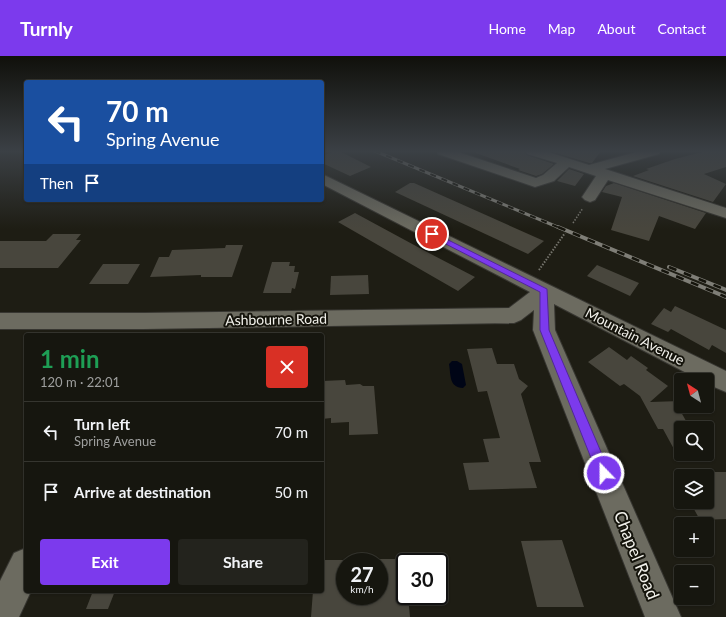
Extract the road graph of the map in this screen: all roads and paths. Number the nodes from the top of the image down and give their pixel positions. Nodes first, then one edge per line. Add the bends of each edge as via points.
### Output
1 (516, 177) edge
2 (550, 177) edge
3 (602, 177) edge
4 (618, 177) edge
5 (324, 179) edge
6 (590, 197) dead end
7 (724, 211) edge
8 (565, 233) dead end
9 (537, 287) junction
10 (0, 321) edge
11 (141, 328) edge
12 (726, 382) edge
13 (24, 569) edge
14 (1, 617) edge
15 (663, 617) edge

1 - 2 street via 535,184
3 - 6 street
4 - 7 street
5 - 9 street, Mountain Avenue
8 - 9 path
9 - 11 street, Ashbourne Road via 514,315
9 - 12 street, Mountain Avenue
9 - 15 street, Chapel Road via 544,330
10 - 11 street, Ashbourne Road
13 - 14 street

